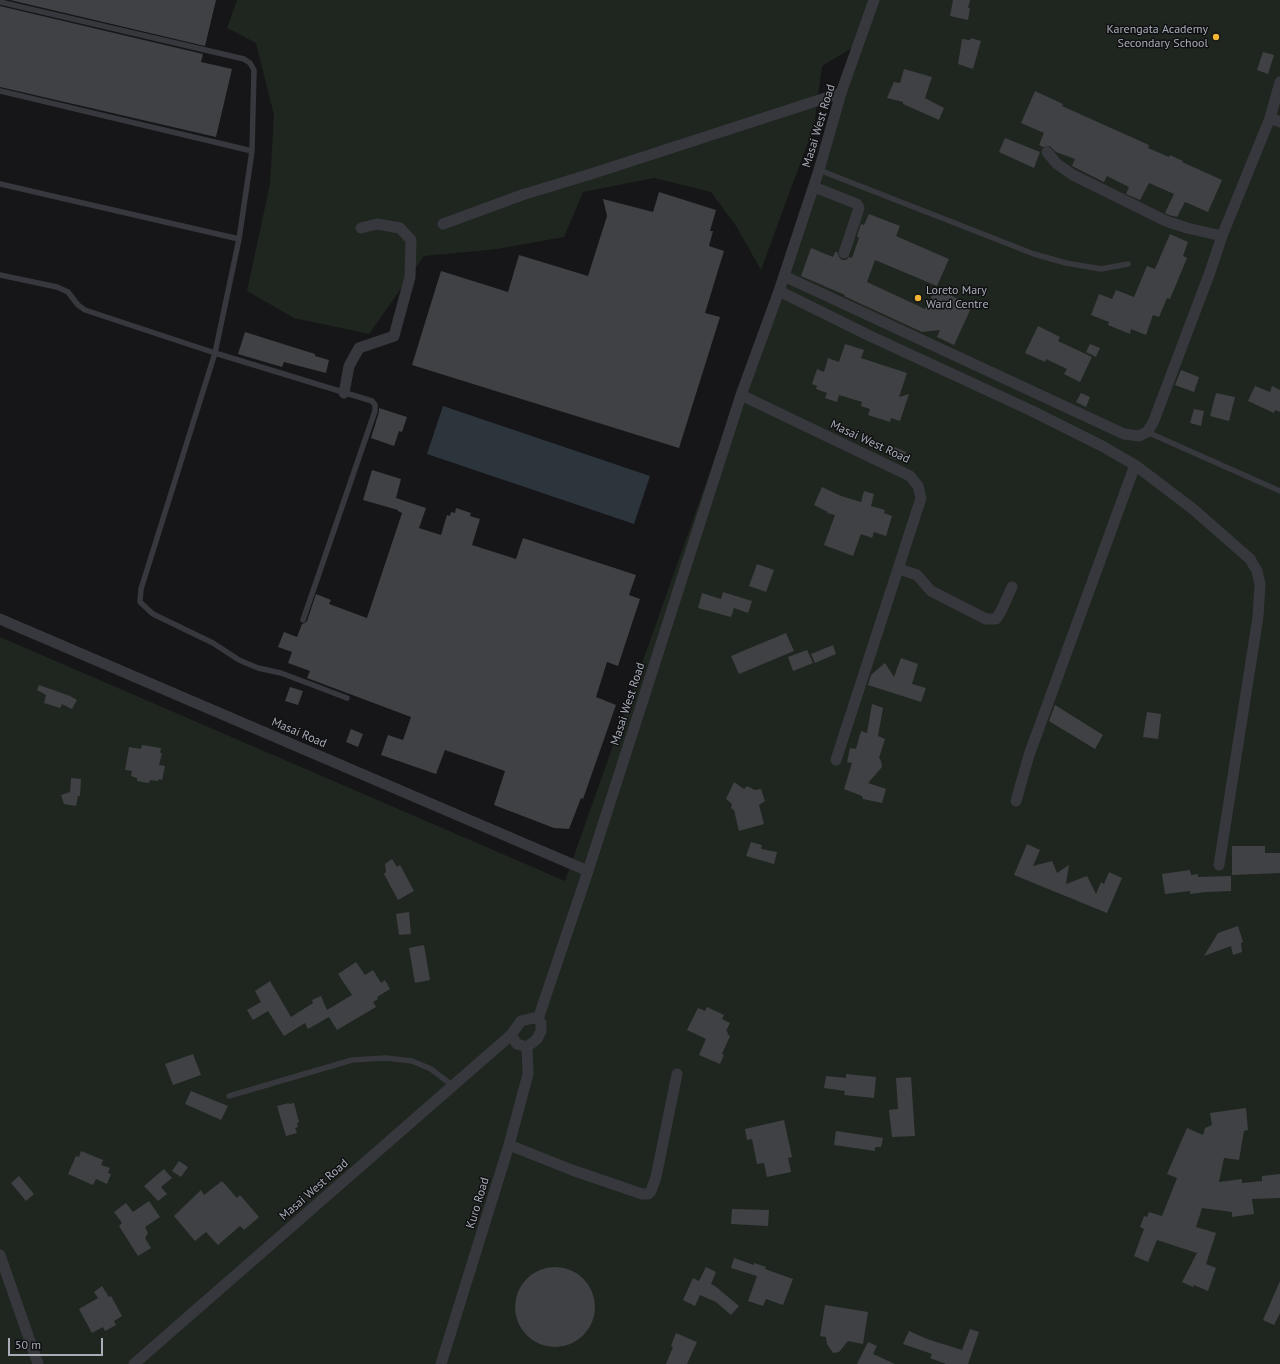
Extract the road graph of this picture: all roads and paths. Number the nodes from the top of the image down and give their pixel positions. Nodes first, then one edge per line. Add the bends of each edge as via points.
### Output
1 (874, 0) edge
2 (0, 2) edge
3 (1280, 82) edge
4 (0, 92) edge
5 (841, 93) junction
6 (1275, 120) edge
7 (252, 151) junction
8 (1047, 152) dead end
9 (819, 170) junction
10 (0, 184) edge
11 (814, 187) junction
12 (443, 224) dead end
13 (361, 228) dead end
14 (1222, 236) junction
15 (239, 239) junction
16 (844, 252) dead end
17 (1128, 264) dead end
18 (0, 275) edge
19 (784, 276) junction
20 (779, 291) junction
21 (215, 353) junction
22 (344, 393) junction
23 (741, 395) junction
24 (1147, 432) junction
25 (1135, 465) junction
26 (1280, 492) edge
27 (899, 569) junction
28 (1012, 587) dead end
29 (0, 619) edge
30 (303, 620) dead end
31 (347, 698) dead end
32 (836, 760) dead end
33 (1016, 801) dead end
34 (1218, 865) dead end
35 (588, 870) junction
36 (538, 1019) junction
37 (512, 1035) junction
38 (527, 1047) junction
39 (677, 1074) dead end
40 (452, 1086) junction
41 (229, 1096) dead end
42 (509, 1145) junction
43 (0, 1255) edge
44 (38, 1364) edge
45 (134, 1364) edge
46 (441, 1364) edge

1 - 5 street, Masai West Road
2 - 7 lane via 244,59 254,70
3 - 6 street
4 - 7 lane
5 - 9 street, Masai West Road
5 - 12 street via 522,195
6 - 14 street
7 - 15 lane
8 - 14 street via 1057,164 1073,175 1166,221
9 - 11 street, Masai West Road
9 - 17 lane via 1034,254 1066,263 1101,268
10 - 15 lane
11 - 16 street via 857,204 859,208
11 - 19 street, Masai West Road
13 - 22 street via 377,224 400,228 411,240 410,277 394,336 359,348 349,366
14 - 24 street via 1153,424
15 - 21 lane
18 - 21 lane via 57,287 68,292 85,310
19 - 20 street, Masai West Road
19 - 24 street via 1124,434 1139,436
20 - 23 street, Masai West Road
20 - 25 street via 1030,410
21 - 22 lane
21 - 31 lane via 140,589 140,602 153,614 213,643 239,660 258,668 282,673
22 - 30 lane via 372,401 375,412
23 - 27 street, Masai West Road via 910,476 918,486 921,498
23 - 35 street, Masai West Road
24 - 26 lane
25 - 33 street via 1029,755
25 - 34 street via 1241,550 1257,571 1260,584 1258,617
27 - 28 street via 917,575 931,591 986,619 996,619
27 - 32 street, Masai West Road
29 - 35 street, Masai Road
35 - 36 street, Masai West Road
36 - 37 street via 529,1018 521,1021
36 - 38 street via 541,1031
37 - 38 street via 517,1044
37 - 40 street, Masai West Road
38 - 42 street, Kuro Road via 528,1074
39 - 42 street via 656,1177 648,1194 572,1170
40 - 41 lane via 431,1069 412,1061 386,1058 352,1060
40 - 45 street, Masai West Road
42 - 46 street, Kuro Road
43 - 44 street

